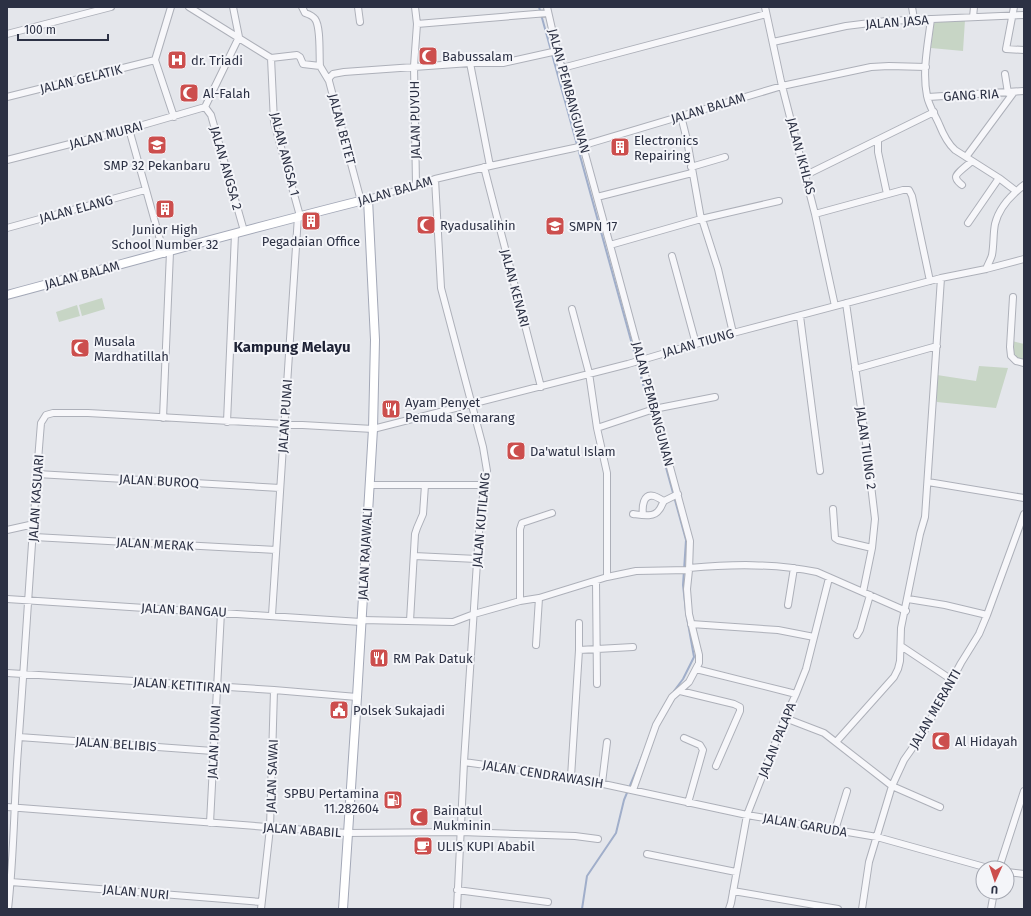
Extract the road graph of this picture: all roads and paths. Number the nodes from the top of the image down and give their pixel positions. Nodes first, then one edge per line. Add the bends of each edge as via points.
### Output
1 (111, 7) edge
2 (171, 7) edge
3 (189, 7) edge
4 (233, 7) edge
5 (302, 7) edge
6 (358, 7) edge
7 (415, 7) edge
8 (912, 7) edge
9 (974, 7) edge
10 (1014, 7) edge
11 (766, 10) edge
12 (547, 11) edge
13 (1012, 15) junction
14 (1024, 15) edge
15 (973, 17) junction
16 (914, 19) junction
17 (931, 19) junction
18 (360, 22) dead end
19 (416, 24) junction
20 (7, 34) edge
21 (239, 37) junction
22 (773, 42) junction
23 (1024, 50) edge
24 (557, 51) junction
25 (271, 58) junction
26 (155, 60) junction
27 (470, 63) junction
28 (320, 66) junction
29 (414, 66) junction
30 (926, 67) junction
31 (562, 68) junction
32 (1005, 74) dead end
33 (329, 81) junction
34 (782, 86) junction
35 (1024, 91) edge
36 (1011, 93) junction
37 (7, 97) edge
38 (928, 97) junction
39 (205, 107) junction
40 (934, 112) junction
41 (680, 116) junction
42 (174, 117) junction
43 (129, 129) junction
44 (878, 141) junction
45 (583, 146) junction
46 (725, 157) dead end
47 (966, 157) junction
48 (7, 160) edge
49 (972, 161) junction
50 (487, 166) junction
51 (692, 170) junction
52 (806, 176) junction
53 (999, 178) junction
54 (435, 179) junction
55 (1024, 184) edge
56 (416, 185) junction
57 (962, 185) dead end
58 (146, 190) junction
59 (1016, 191) junction
60 (887, 194) junction
61 (597, 197) junction
62 (364, 200) junction
63 (779, 201) dead end
64 (816, 214) junction
65 (299, 216) junction
66 (701, 219) junction
67 (968, 223) dead end
68 (7, 228) edge
69 (244, 231) junction
70 (235, 234) junction
71 (610, 244) junction
72 (167, 253) junction
73 (672, 256) dead end
74 (1024, 259) edge
75 (986, 269) junction
76 (941, 278) junction
77 (930, 281) junction
78 (7, 295) edge
79 (1013, 297) dead end
80 (846, 303) junction
81 (834, 306) junction
82 (572, 310) dead end
83 (800, 316) junction
84 (733, 333) junction
85 (696, 344) junction
86 (937, 346) junction
87 (639, 360) junction
88 (1024, 363) edge
89 (855, 369) junction
90 (589, 373) junction
91 (541, 386) junction
92 (715, 396) dead end
93 (471, 403) junction
94 (653, 410) junction
95 (163, 418) junction
96 (227, 422) junction
97 (284, 424) junction
98 (597, 428) junction
99 (373, 429) junction
100 (820, 471) dead end
101 (37, 474) junction
102 (928, 482) junction
103 (369, 485) junction
104 (425, 485) junction
105 (486, 485) junction
106 (280, 488) junction
107 (676, 495) junction
108 (1024, 498) edge
109 (666, 499) junction
110 (833, 509) dead end
111 (552, 513) dead end
112 (634, 514) dead end
113 (1024, 514) edge
114 (643, 515) junction
115 (34, 524) junction
116 (7, 530) edge
117 (34, 537) junction
118 (872, 548) junction
119 (276, 550) junction
120 (414, 556) junction
121 (477, 559) junction
122 (794, 568) junction
123 (688, 570) junction
124 (607, 577) junction
125 (829, 578) junction
126 (596, 581) junction
127 (863, 592) junction
128 (870, 595) junction
129 (539, 598) junction
130 (7, 599) edge
131 (908, 599) junction
132 (27, 601) junction
133 (520, 601) junction
134 (788, 605) dead end
135 (906, 611) junction
136 (221, 612) junction
137 (474, 614) junction
138 (272, 615) junction
139 (987, 615) junction
140 (410, 620) junction
141 (361, 621) junction
142 (579, 623) dead end
143 (691, 624) junction
144 (857, 635) dead end
145 (814, 637) junction
146 (536, 645) dead end
147 (901, 646) junction
148 (632, 647) dead end
149 (597, 649) junction
150 (579, 650) junction
151 (696, 669) junction
152 (7, 674) edge
153 (23, 675) junction
154 (952, 680) junction
155 (597, 684) dead end
156 (217, 687) junction
157 (274, 690) junction
158 (680, 691) junction
159 (796, 694) junction
160 (357, 697) junction
161 (785, 718) junction
162 (19, 737) junction
163 (684, 738) dead end
164 (607, 742) dead end
165 (836, 742) junction
166 (213, 751) junction
167 (464, 762) junction
168 (716, 766) dead end
169 (571, 777) junction
170 (602, 783) junction
171 (892, 786) junction
172 (621, 787) joint
173 (632, 790) junction
174 (846, 791) dead end
175 (1024, 791) edge
176 (688, 803) junction
177 (7, 807) edge
178 (14, 807) junction
179 (940, 807) dead end
180 (747, 815) junction
181 (210, 823) junction
182 (270, 828) junction
183 (835, 830) junction
184 (461, 832) junction
185 (347, 833) junction
186 (876, 837) junction
187 (598, 839) dead end
188 (647, 854) dead end
189 (1002, 860) edge
190 (975, 864) edge
191 (736, 872) junction
192 (10, 880) edge
193 (457, 890) junction
194 (733, 891) junction
195 (548, 902) dead end
196 (261, 906) edge
197 (731, 907) edge
198 (8, 909) edge
199 (343, 909) edge
200 (457, 909) edge
201 (838, 909) edge
202 (862, 909) edge

1 - 20 street
2 - 26 street
3 - 21 street
4 - 21 street
5 - 28 street via 305,13 315,19
6 - 18 street
7 - 19 street, JALAN PUYUH
8 - 16 street
9 - 15 street
10 - 13 street
11 - 22 street, JALAN IKHLAS
11 - 31 street
12 - 19 street via 538,14
12 - 24 street, JALAN PEMBANGUNAN
13 - 14 street, JALAN JASA
13 - 15 street, JALAN JASA
13 - 23 street via 1006,49
15 - 17 street, JALAN JASA
16 - 17 street, JALAN JASA
16 - 22 street, JALAN JASA via 846,26
17 - 30 street
19 - 29 street, JALAN PUYUH
21 - 25 street
21 - 39 street
22 - 34 street, JALAN IKHLAS
24 - 27 street, JALAN BETET via 503,63
24 - 31 street, JALAN PEMBANGUNAN
25 - 28 street via 297,56 304,64
25 - 65 street, JALAN ANGSA 1 via 274,122
26 - 37 street, JALAN GELATIK
26 - 42 street
27 - 29 street, JALAN BETET
27 - 50 street, JALAN KENARI
28 - 33 street
29 - 33 street, JALAN BETET via 344,72 333,74
29 - 56 street, JALAN PUYUH
30 - 34 street, JALAN BALAM via 871,67
30 - 38 street
31 - 45 street, JALAN PEMBANGUNAN
32 - 36 street
33 - 62 street, JALAN BETET
34 - 41 street, JALAN BALAM
34 - 52 street, JALAN IKHLAS
35 - 36 street, GANG RIA
36 - 38 street, GANG RIA
36 - 47 street
38 - 40 street
39 - 42 street, JALAN MURAI
39 - 69 street, JALAN ANGSA 2 via 211,115
40 - 44 street
40 - 47 street via 945,139 950,146
41 - 45 street, JALAN BALAM
41 - 51 street
42 - 43 street, JALAN MURAI
43 - 48 street, JALAN MURAI
43 - 58 street
44 - 52 street
44 - 60 street
45 - 50 street, JALAN BALAM
45 - 61 street, JALAN PEMBANGUNAN
46 - 51 street
47 - 49 street
49 - 53 street
49 - 57 street via 957,174 956,180
50 - 54 street, JALAN BALAM
50 - 91 street, JALAN KENARI
51 - 61 street
51 - 66 street
52 - 64 street, JALAN IKHLAS
53 - 59 street
53 - 67 street
54 - 56 street, JALAN BALAM
54 - 93 street, JALAN KUTILANG via 440,280
55 - 59 street
56 - 62 street, JALAN BALAM
58 - 68 street, JALAN ELANG
58 - 72 street
59 - 75 street via 1001,208 997,217 992,256
60 - 64 street
60 - 77 street via 908,189 911,191
61 - 71 street, JALAN PEMBANGUNAN
62 - 65 main road, JALAN BALAM
62 - 99 main road, JALAN RAJAWALI via 375,340
63 - 66 street
64 - 81 street, JALAN IKHLAS
65 - 69 main road, JALAN BALAM
65 - 97 street, JALAN PUNAI
66 - 71 street
66 - 84 street via 718,269
69 - 70 main road, JALAN BALAM
70 - 72 main road, JALAN BALAM
70 - 96 street
71 - 87 street, JALAN PEMBANGUNAN
72 - 78 main road, JALAN BALAM
72 - 95 street
73 - 85 street
74 - 75 street, JALAN TIUNG
75 - 76 street, JALAN TIUNG
76 - 77 street, JALAN TIUNG
76 - 86 street
77 - 80 street, JALAN TIUNG
79 - 88 street via 1011,356 1016,361
80 - 81 street, JALAN TIUNG
80 - 89 street, JALAN TIUNG 2
81 - 83 street, JALAN TIUNG
82 - 90 street
83 - 84 street, JALAN TIUNG
83 - 100 street
84 - 85 street, JALAN TIUNG
85 - 87 street, JALAN TIUNG
86 - 89 street
86 - 102 street
87 - 90 street, JALAN TIUNG
87 - 94 street, JALAN PEMBANGUNAN
89 - 118 street, JALAN TIUNG 2 via 875,519
90 - 91 street, JALAN TIUNG
90 - 98 street
91 - 93 street, JALAN TIUNG
92 - 94 street, JALAN PEMBANGUNAN
93 - 99 street, JALAN TIUNG
93 - 105 street, JALAN KUTILANG via 483,447 487,471
94 - 98 street, JALAN PEMBANGUNAN
94 - 107 street, JALAN PEMBANGUNAN
95 - 96 street, JALAN KASUARI
95 - 101 street, JALAN KASUARI via 74,413 46,415 41,422
96 - 97 street, JALAN KASUARI
97 - 99 street, JALAN KASUARI
97 - 106 street, JALAN PUNAI
98 - 124 street via 607,473
99 - 103 main road, JALAN RAJAWALI
101 - 106 street, JALAN BUROQ
101 - 115 street, JALAN KASUARI
102 - 108 street
102 - 131 street via 925,516
103 - 104 street
103 - 141 main road, JALAN RAJAWALI
104 - 105 street
104 - 120 street via 423,511 416,531
105 - 121 street, JALAN KUTILANG via 480,516
106 - 119 street, JALAN PUNAI
107 - 109 street
107 - 123 street, JALAN PEMBANGUNAN via 690,541
109 - 114 street via 659,512
109 - 114 street via 653,496 647,498 643,504
110 - 118 street via 835,538
111 - 133 street via 522,523
112 - 114 street
113 - 139 street, JALAN MERANTI
115 - 116 street
115 - 117 street, JALAN KASUARI
117 - 119 street, JALAN MERAK
117 - 132 street, JALAN KASUARI
118 - 127 street, JALAN TIUNG 2
119 - 138 street, JALAN PUNAI
120 - 121 street
120 - 140 street
121 - 137 street, JALAN KUTILANG
122 - 123 street, JALAN BANGAU via 722,565
122 - 125 street, JALAN BANGAU via 817,572
122 - 134 street
123 - 124 street, JALAN BANGAU via 636,571
123 - 143 street, JALAN PEMBANGUNAN via 688,609
124 - 126 street, JALAN BANGAU
125 - 127 street, JALAN BANGAU
125 - 145 street, JALAN PALAPA
126 - 129 street, JALAN BANGAU
126 - 149 street
127 - 128 street, JALAN BANGAU
128 - 135 street, JALAN BANGAU
128 - 144 street
129 - 133 street, JALAN BANGAU
129 - 146 street
130 - 132 street, JALAN BANGAU
131 - 135 street
131 - 139 street
132 - 136 street, JALAN BANGAU
132 - 153 street, JALAN KASUARI
133 - 137 street, JALAN BANGAU
135 - 147 street via 901,628
136 - 138 street, JALAN BANGAU
136 - 156 street, JALAN PUNAI
137 - 140 street, JALAN BANGAU via 448,623
137 - 167 street, JALAN KUTILANG
138 - 141 street, JALAN BANGAU
139 - 154 street, JALAN MERANTI
140 - 141 street, JALAN BANGAU
141 - 160 main road, JALAN RAJAWALI
142 - 150 street
143 - 145 street via 778,630
143 - 151 street, JALAN PEMBANGUNAN via 699,655
145 - 159 street, JALAN PALAPA via 806,669
147 - 154 street
147 - 165 street via 898,669 894,677
148 - 149 street
149 - 150 street
149 - 155 street
150 - 169 street
151 - 158 street, JALAN PEMBANGUNAN
151 - 159 street
152 - 153 street, JALAN KETITIRAN
153 - 156 street, JALAN KETITIRAN
153 - 162 street, JALAN KASUARI
154 - 171 street, JALAN MERANTI via 925,730 904,760
156 - 157 street, JALAN KETITIRAN
156 - 166 street, JALAN PUNAI
157 - 160 street, JALAN KETITIRAN
157 - 182 street, JALAN SAWAI
158 - 168 street via 740,707
158 - 173 street, JALAN PEMBANGUNAN via 669,701 656,725
159 - 161 street, JALAN PALAPA
160 - 185 main road, JALAN RAJAWALI
161 - 165 street via 824,733
161 - 180 street, JALAN PALAPA
162 - 166 street, JALAN BELIBIS
162 - 178 street, JALAN KASUARI
163 - 176 street via 700,745 703,750
164 - 170 street
165 - 171 street
166 - 181 street, JALAN PUNAI
167 - 169 street, JALAN CENDRAWASIH
167 - 184 street, JALAN KUTILANG
169 - 170 street, JALAN CENDRAWASIH
170 - 172 street, JALAN CENDRAWASIH
171 - 179 street
171 - 186 street, JALAN MERANTI
172 - 173 street, JALAN GARUDA
173 - 176 street, JALAN GARUDA
174 - 183 street
175 - 189 street
176 - 180 street, JALAN GARUDA
177 - 178 street, JALAN ABABIL
178 - 181 street, JALAN ABABIL
178 - 192 street, JALAN KASUARI
180 - 183 street, JALAN GARUDA
180 - 191 street, JALAN PALAPA
181 - 182 street, JALAN ABABIL
182 - 185 street, JALAN ABABIL
182 - 196 street, JALAN SAWAI
183 - 186 street, JALAN GARUDA
184 - 185 street, JALAN ABABIL
184 - 187 street, JALAN ABABIL
184 - 193 street, JALAN KUTILANG
185 - 199 main road, JALAN RAJAWALI
186 - 190 street, JALAN GARUDA
186 - 202 street, JALAN MERANTI via 869,862
188 - 191 street
191 - 194 street, JALAN PALAPA
192 - 196 street, JALAN NURI
192 - 198 street, JALAN KASUARI
193 - 195 street
193 - 200 street, JALAN KUTILANG
194 - 197 street, JALAN PALAPA
194 - 201 street

